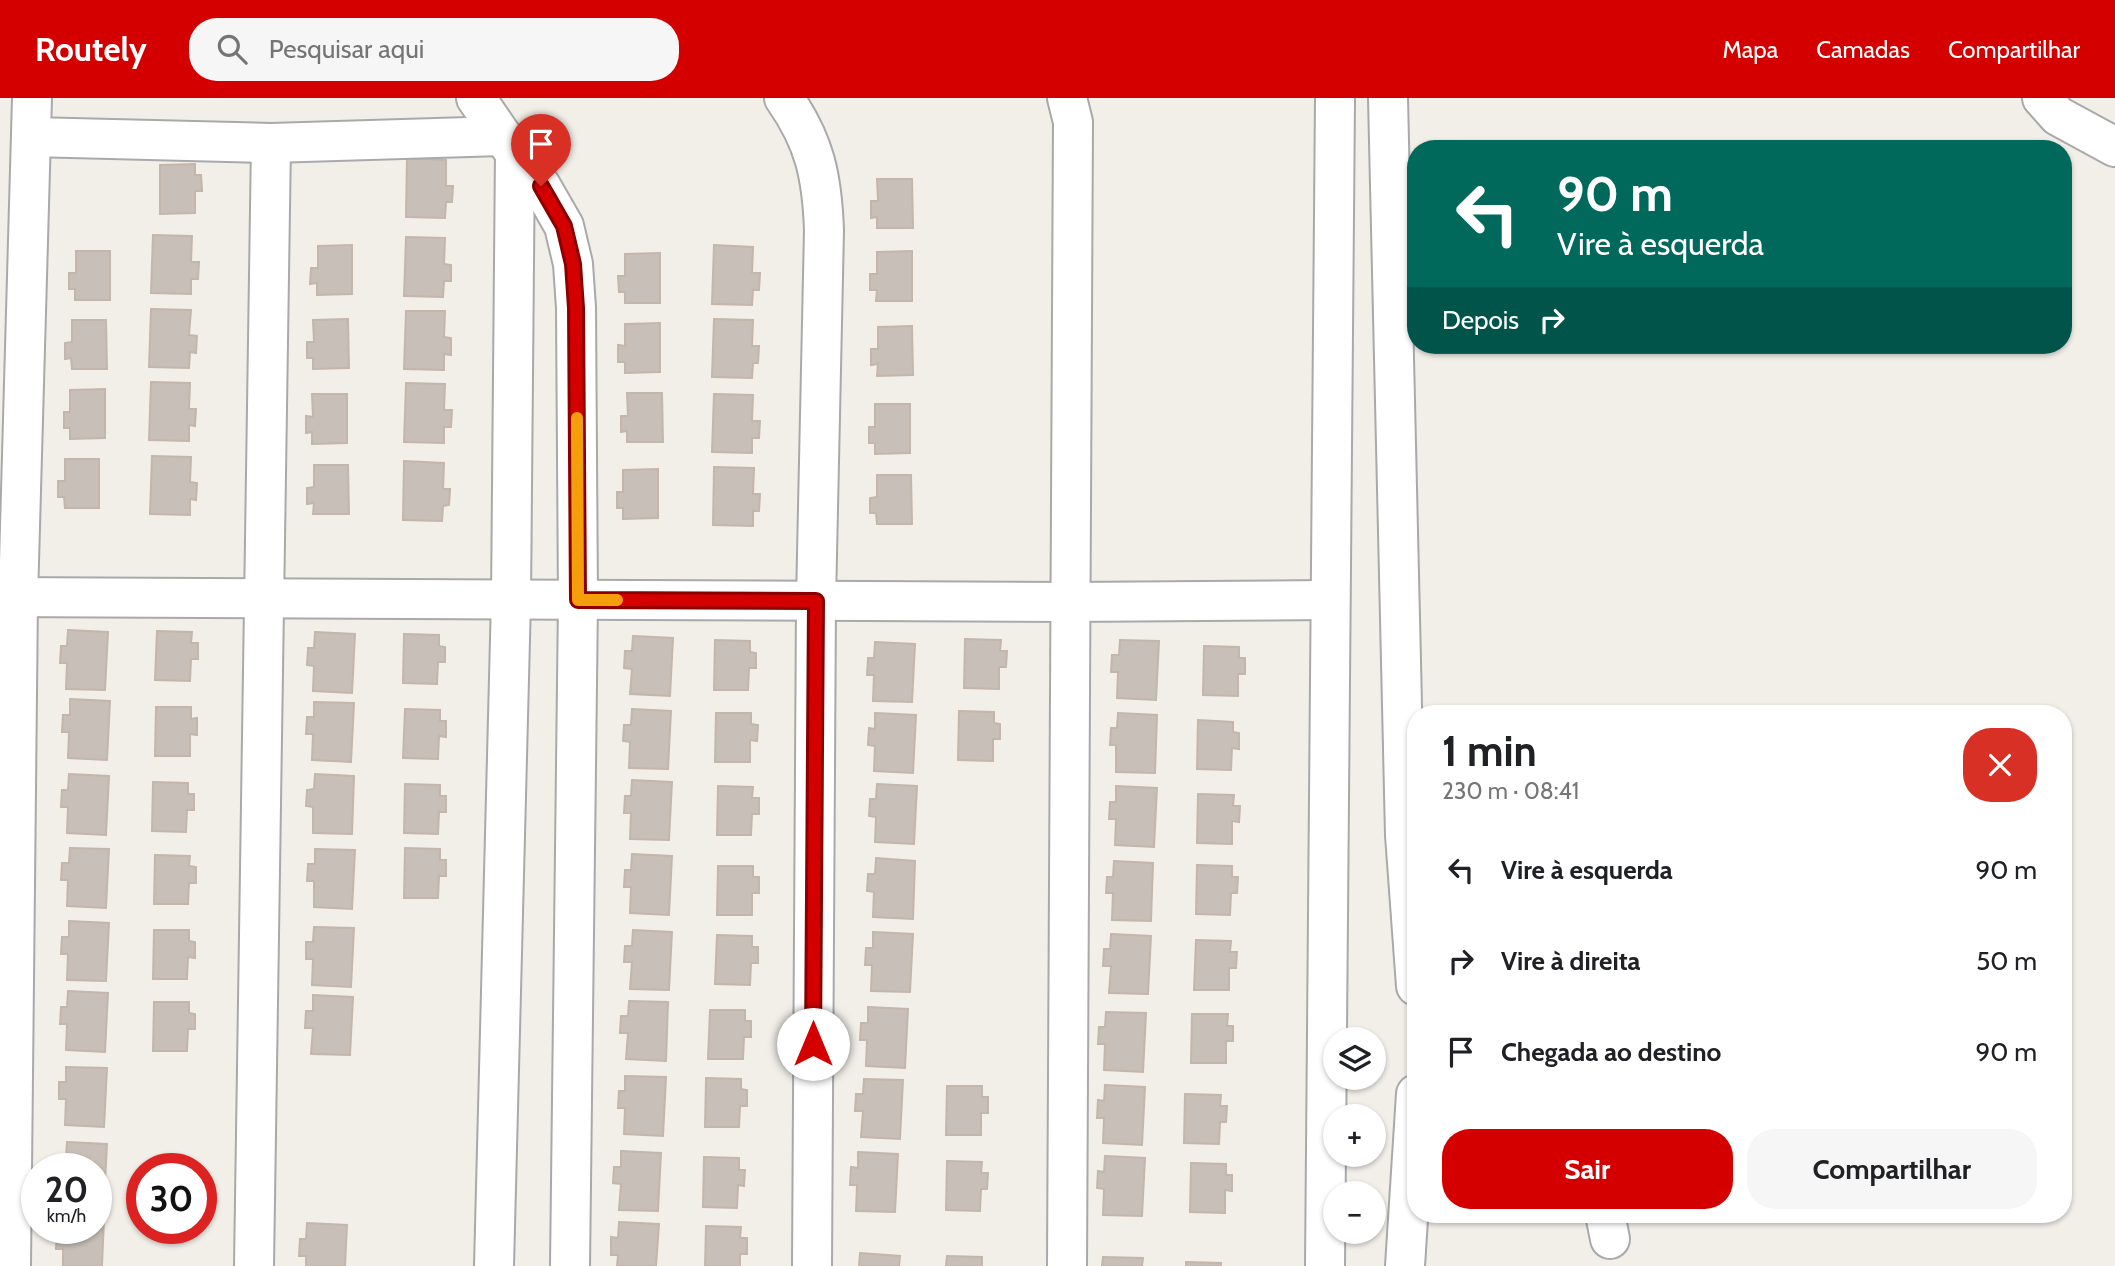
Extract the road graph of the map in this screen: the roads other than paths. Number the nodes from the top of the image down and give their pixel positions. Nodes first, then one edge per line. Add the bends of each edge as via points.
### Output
1 (32, 98) edge
2 (476, 98) edge
3 (784, 98) edge
4 (1067, 98) edge
5 (1335, 98) edge
6 (1388, 98) edge
7 (2042, 98) edge
8 (31, 137) junction
9 (271, 143) junction
10 (508, 144) junction
11 (2115, 147) edge
12 (9, 597) edge
13 (264, 599) junction
14 (511, 600) junction
15 (578, 600) junction
16 (1330, 600) junction
17 (816, 601) junction
18 (1069, 602) junction
19 (1407, 862) edge
20 (1409, 1223) edge
21 (10, 1266) edge
22 (254, 1266) edge
23 (494, 1266) edge
24 (570, 1266) edge
25 (811, 1266) edge
26 (1066, 1266) edge
27 (1325, 1266) edge
28 (1405, 1266) edge

1 - 8 street
2 - 10 street
3 - 17 street via 802,123 823,196
4 - 18 street via 1073,122
5 - 16 street
6 - 19 street
7 - 11 street via 2057,116
8 - 9 street
8 - 12 street
9 - 10 street
9 - 13 street
10 - 14 street
10 - 15 street via 541,186 564,226 573,264
12 - 13 street
12 - 21 street
13 - 14 street
13 - 22 street
14 - 15 street
14 - 23 street
15 - 17 street
15 - 24 street
16 - 18 street
16 - 27 street
17 - 18 street
17 - 25 street
18 - 26 street
20 - 28 street

